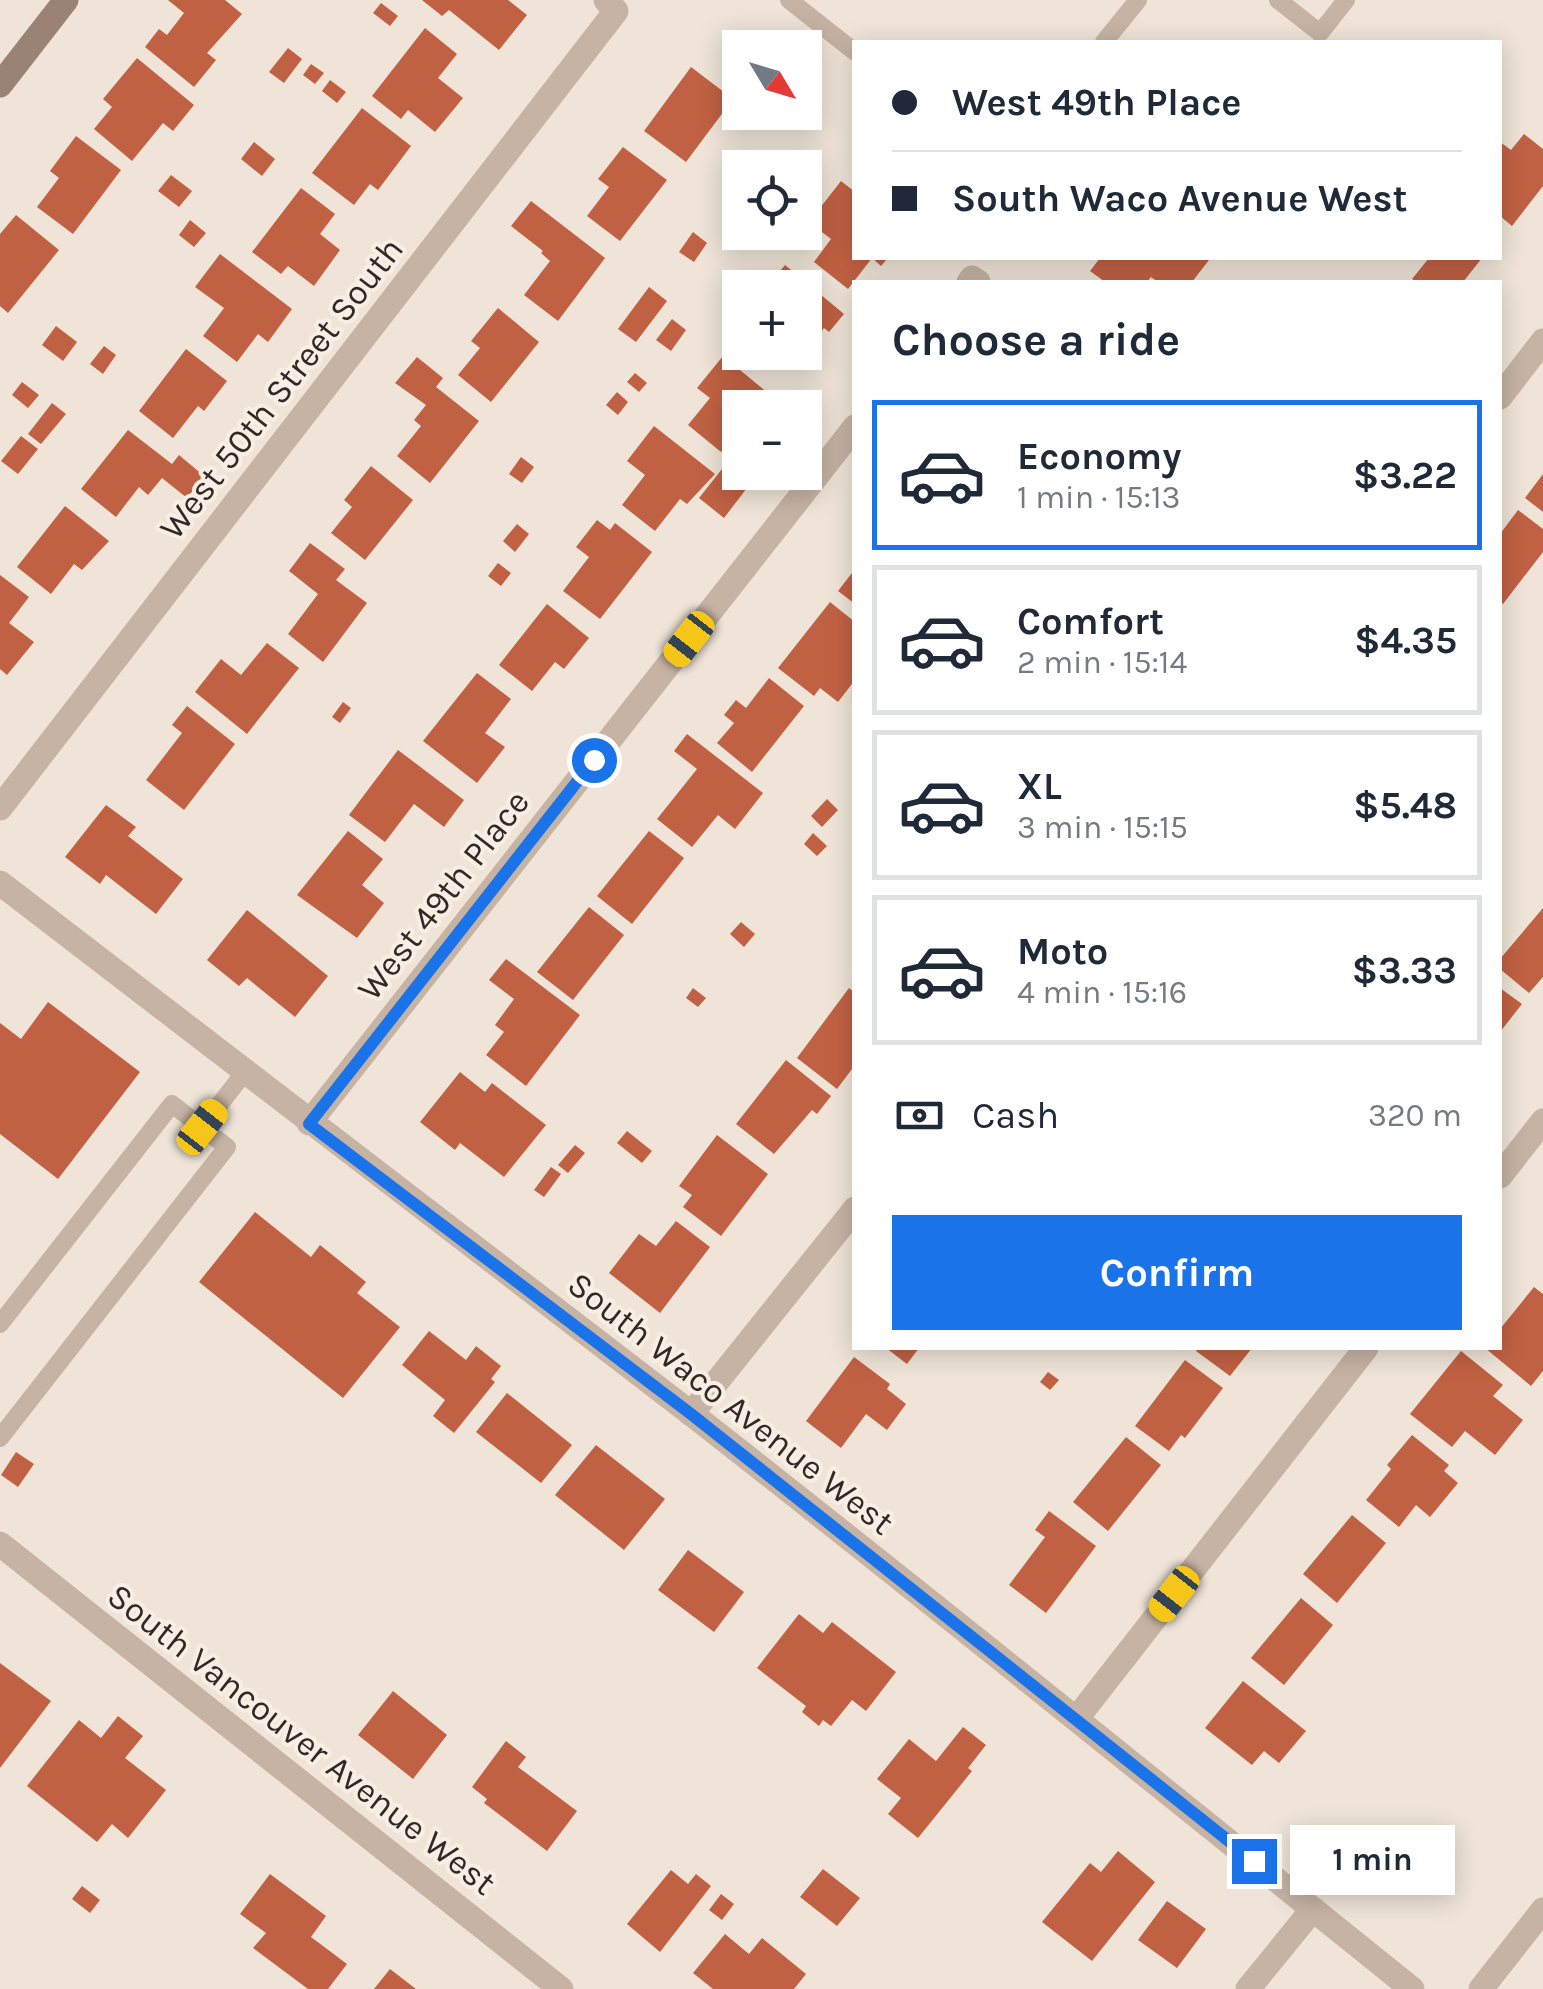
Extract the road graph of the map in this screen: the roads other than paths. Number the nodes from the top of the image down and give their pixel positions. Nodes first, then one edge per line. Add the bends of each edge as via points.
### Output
1 (66, 0) edge
2 (789, 0) edge
3 (1138, 0) edge
4 (1278, 0) edge
5 (1346, 0) edge
6 (611, 5) edge
7 (1106, 40) edge
8 (852, 50) edge
9 (0, 85) edge
10 (1543, 341) edge
11 (1502, 394) edge
12 (852, 431) edge
13 (0, 808) edge
14 (0, 883) edge
15 (244, 1073) junction
16 (1543, 1121) edge
17 (309, 1124) junction
18 (202, 1127) junction
19 (1502, 1173) edge
20 (852, 1213) edge
21 (0, 1324) edge
22 (1364, 1350) edge
23 (691, 1414) junction
24 (0, 1438) edge
25 (0, 1544) edge
26 (1077, 1718) junction
27 (1312, 1909) junction
28 (1543, 1910) edge
29 (561, 1989) edge
30 (1248, 1989) edge
31 (1412, 1989) edge
32 (1481, 1989) edge

1 - 9 street
2 - 8 lane
3 - 7 lane
4 - 5 lane via 1320,34
6 - 13 street, West 50th Street South
10 - 11 street
12 - 17 street, West 49th Place
14 - 15 street, South Waco Avenue West
15 - 17 street, South Waco Avenue West
15 - 18 lane
16 - 19 street
17 - 23 street, South Waco Avenue West
18 - 21 lane via 172,1104
18 - 24 lane via 227,1147
20 - 23 street
22 - 26 street
23 - 26 street, South Waco Avenue West
25 - 29 street, South Vancouver Avenue West
26 - 27 street, South Waco Avenue West
27 - 30 street
27 - 31 street, South Waco Avenue West
28 - 32 street

